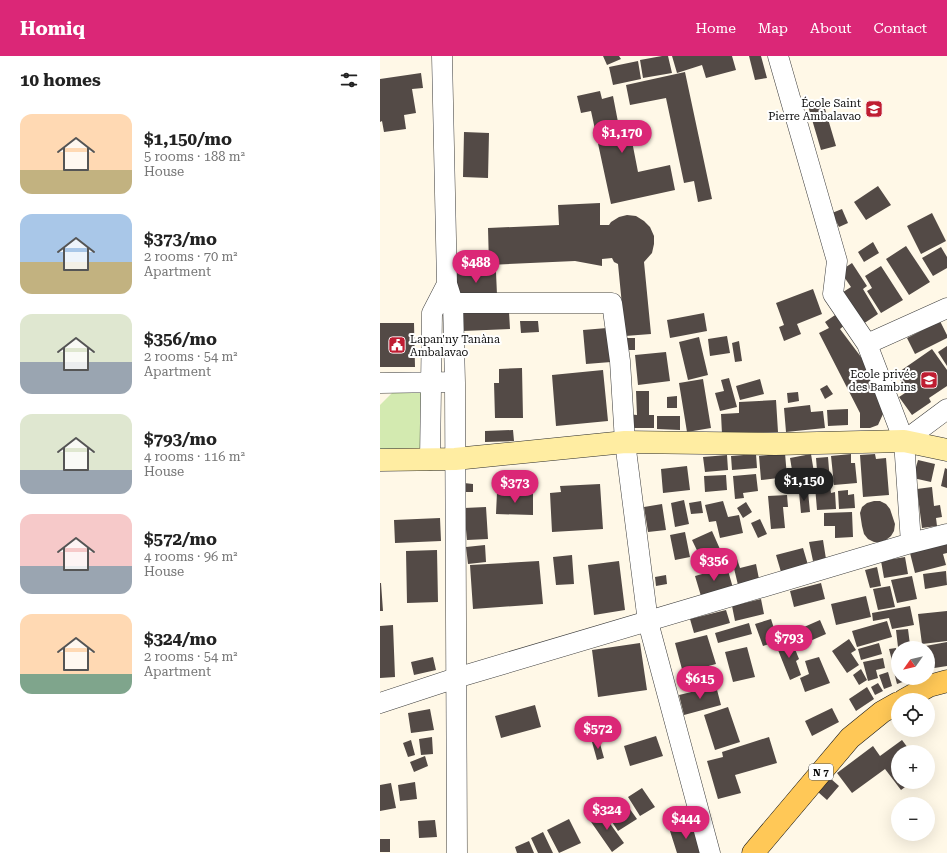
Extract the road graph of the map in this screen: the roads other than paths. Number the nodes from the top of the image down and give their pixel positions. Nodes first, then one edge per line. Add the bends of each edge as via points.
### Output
1 (442, 56) edge
2 (778, 56) edge
3 (447, 284) junction
4 (453, 303) junction
5 (947, 308) edge
6 (867, 344) junction
7 (431, 382) junction
8 (380, 383) edge
9 (455, 383) junction
10 (947, 409) edge
11 (904, 441) junction
12 (625, 442) junction
13 (947, 450) edge
14 (455, 459) junction
15 (380, 460) edge
16 (430, 460) junction
17 (947, 534) edge
18 (911, 543) junction
19 (648, 622) junction
20 (456, 678) junction
21 (947, 681) edge
22 (916, 693) edge
23 (380, 702) edge
24 (891, 707) edge
25 (457, 853) edge
26 (710, 853) edge
27 (754, 853) edge

1 - 3 street
2 - 6 street via 837,261 833,294
3 - 4 street
3 - 7 street via 432,313
4 - 9 street
4 - 12 street via 612,303 620,361
5 - 6 street
6 - 11 street
7 - 8 street
7 - 9 street
7 - 16 street
9 - 14 street
10 - 11 street
11 - 12 street via 776,444
11 - 13 street
11 - 18 street
12 - 14 street
12 - 19 street
14 - 16 street
14 - 20 street
15 - 16 street
17 - 18 street
18 - 19 street
19 - 20 street
19 - 26 street
20 - 23 street
20 - 25 street
21 - 22 main road via 928,686
24 - 27 main road, N 7 via 850,738

